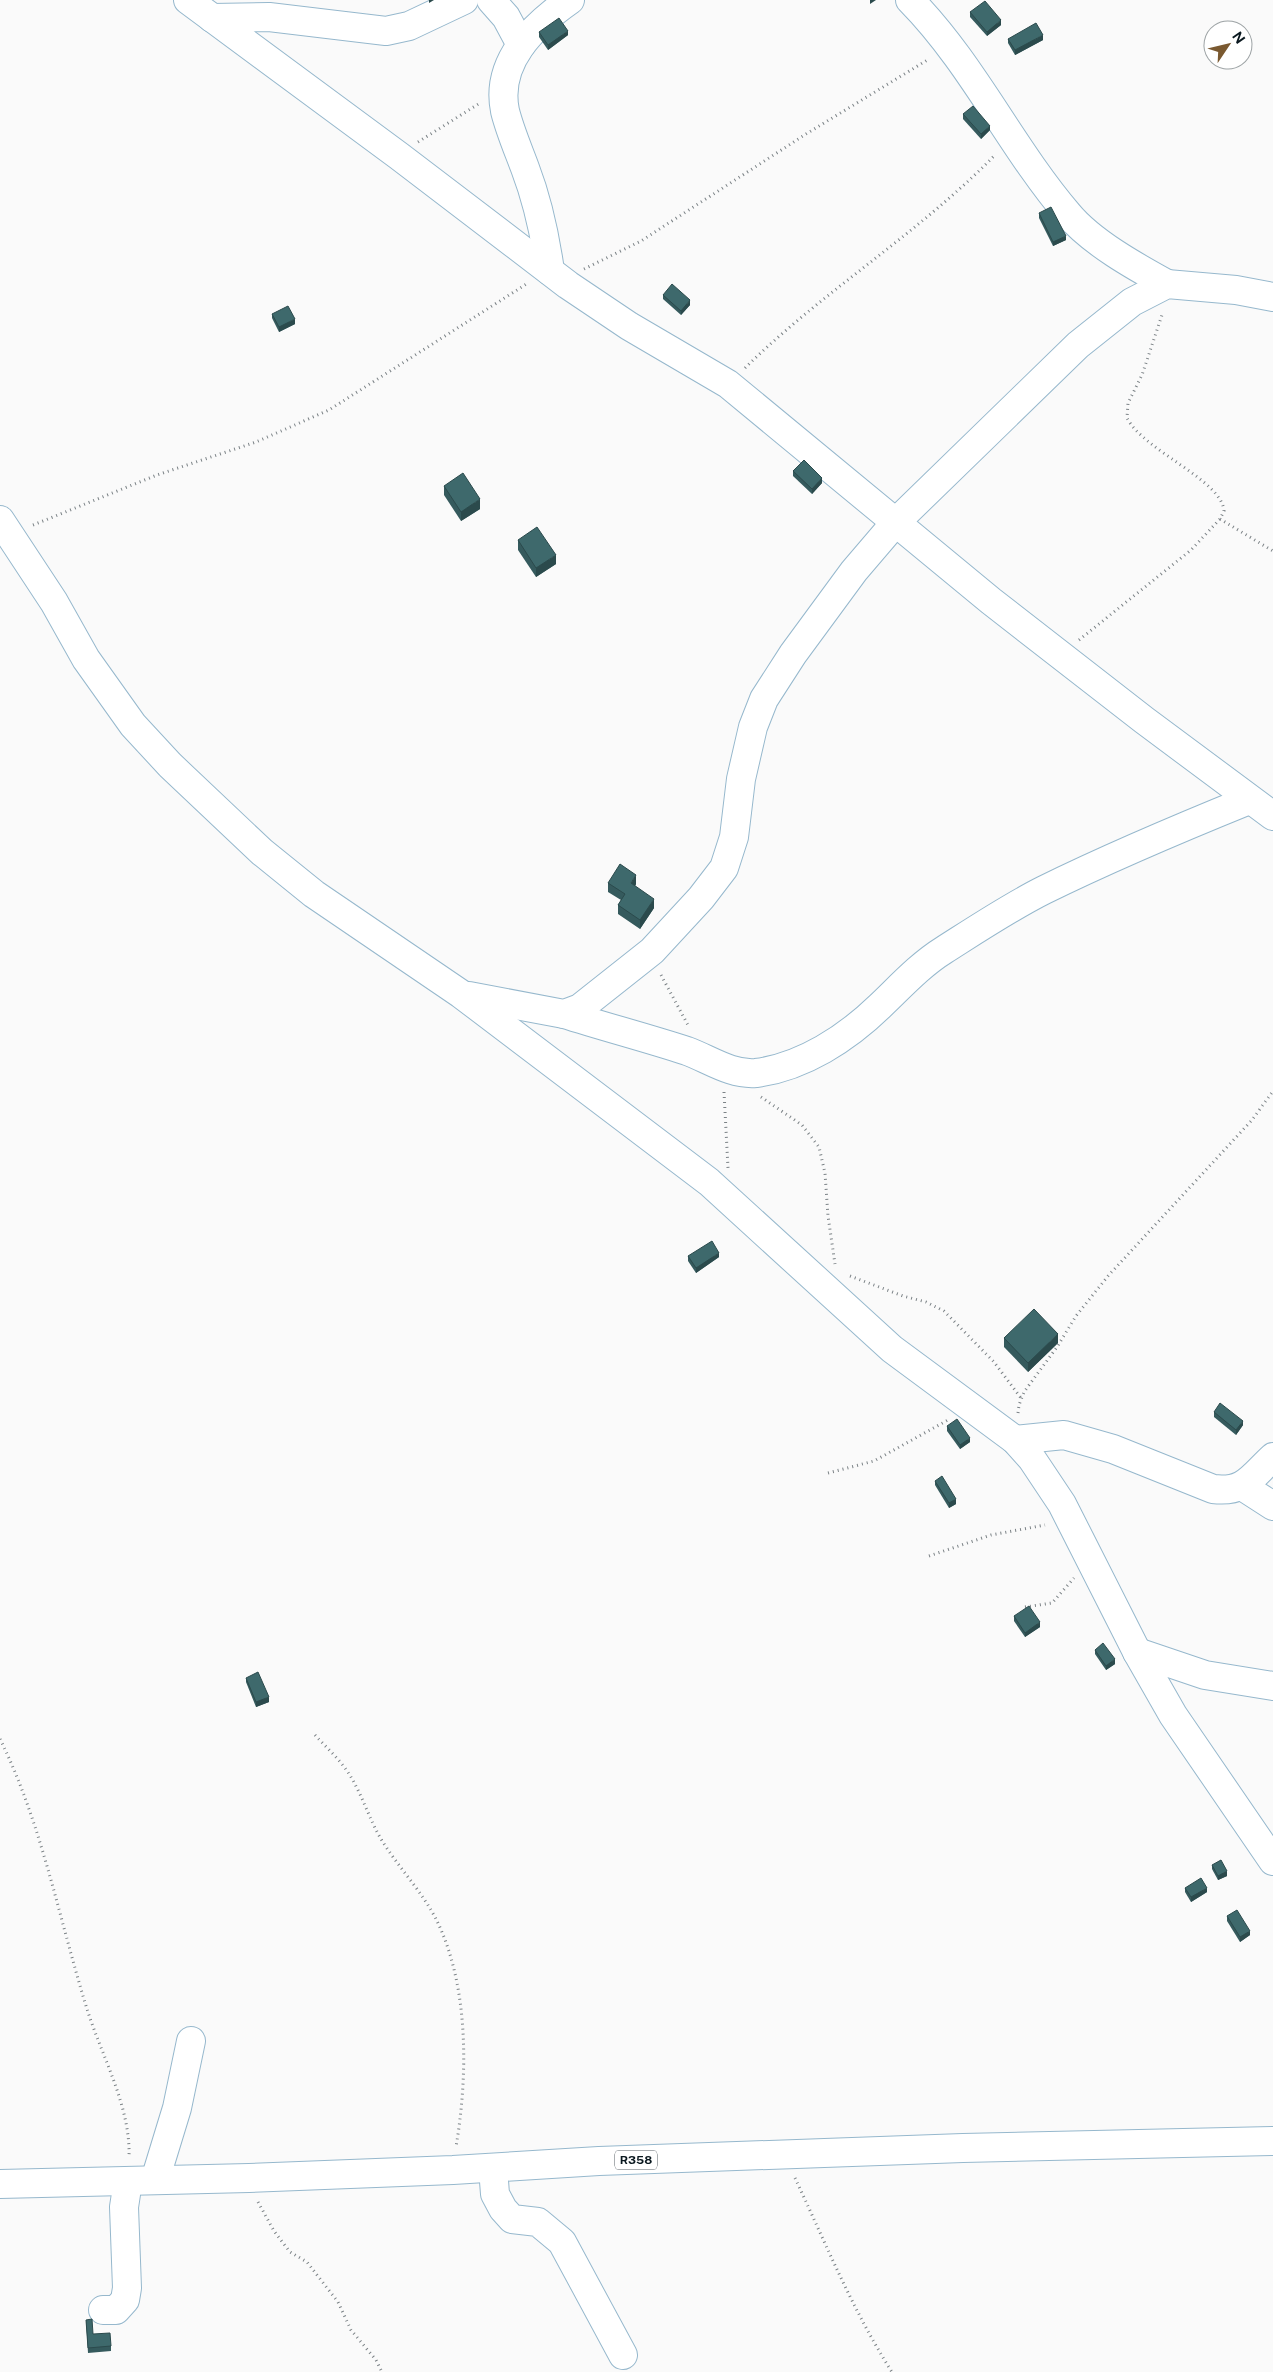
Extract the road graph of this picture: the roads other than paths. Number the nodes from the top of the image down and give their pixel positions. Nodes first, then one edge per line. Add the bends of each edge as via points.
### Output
1 (188, 0) edge
2 (464, 0) edge
3 (492, 0) edge
4 (570, 0) edge
5 (910, 0) edge
6 (212, 18) junction
7 (521, 45) junction
8 (559, 278) junction
9 (1168, 284) junction
10 (1273, 297) edge
11 (895, 523) junction
12 (6, 528) edge
13 (1249, 800) junction
14 (1273, 816) edge
15 (461, 994) junction
16 (564, 1014) junction
17 (1020, 1439) junction
18 (1273, 1457) edge
19 (1242, 1486) junction
20 (1273, 1506) edge
21 (1137, 1652) junction
22 (1273, 1686) edge
23 (1273, 1861) edge
24 (191, 2041) dead end
25 (1273, 2141) edge
26 (493, 2168) junction
27 (155, 2180) junction
28 (128, 2181) junction
29 (0, 2184) edge
30 (103, 2310) dead end
31 (623, 2355) dead end

1 - 6 street
2 - 6 street via 425,20 392,30 269,17
3 - 7 street via 506,17
4 - 7 street
5 - 9 street via 950,46 1069,216 1133,265
6 - 8 street
7 - 8 street via 508,65 505,109
8 - 11 street via 629,326 728,384
9 - 10 street
9 - 11 street via 1132,302 1078,345
11 - 13 street
11 - 16 street via 824,612 764,700 747,748 734,837 724,868 652,951 580,1008
12 - 15 street via 112,697 170,765 262,852 314,894
13 - 14 street
13 - 16 street via 1042,891 942,951 878,1008 816,1054 789,1065 744,1073 688,1052
15 - 16 street
15 - 17 street via 709,1182 892,1349 970,1407
17 - 19 street via 1064,1435 1113,1449 1213,1488 1230,1491
17 - 21 street via 1071,1522
18 - 19 street
19 - 20 street
21 - 22 street via 1205,1675
21 - 23 street via 1173,1716
24 - 27 street via 177,2108
25 - 26 street, R358 via 963,2148
26 - 27 street, R358
26 - 31 street via 495,2194 503,2209 512,2219 538,2222 562,2242
27 - 28 street, R358
28 - 29 street, R358
28 - 30 street via 124,2207 125,2300 116,2310

